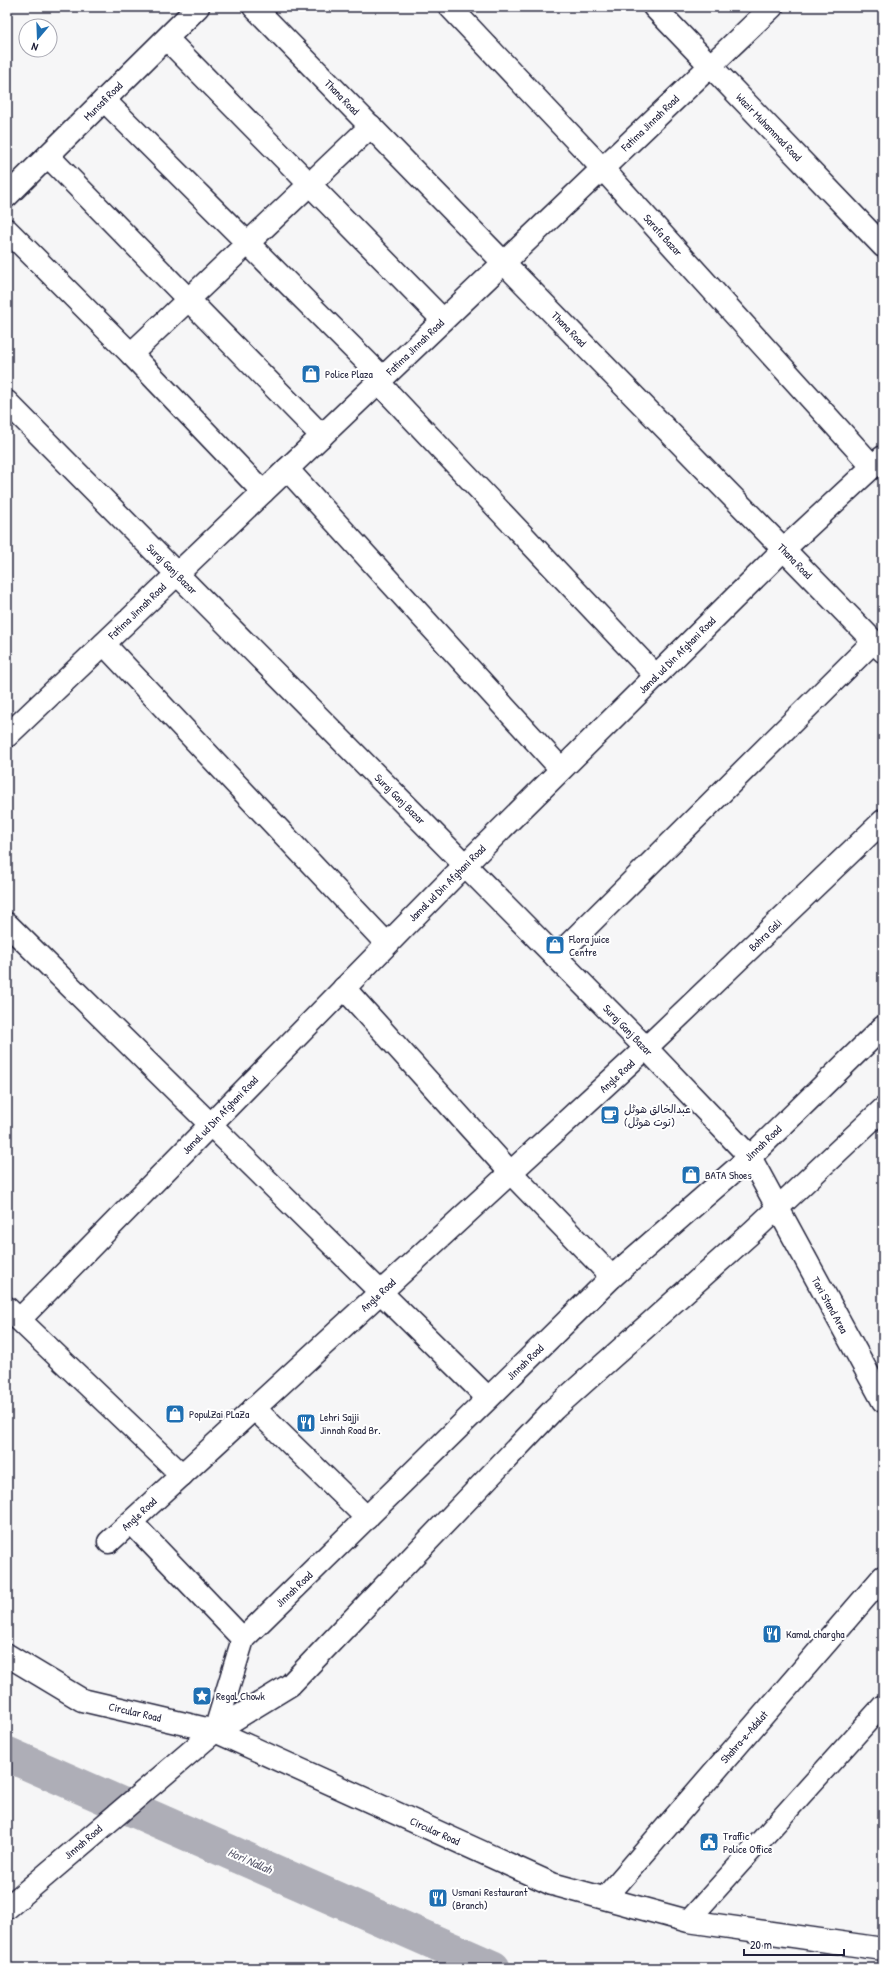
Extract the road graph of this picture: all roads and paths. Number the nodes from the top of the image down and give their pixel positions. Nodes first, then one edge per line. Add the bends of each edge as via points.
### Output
1 (198, 7) edge
2 (254, 7) edge
3 (450, 7) edge
4 (654, 7) edge
5 (772, 7) edge
6 (166, 39) junction
7 (710, 65) junction
8 (104, 100) junction
9 (371, 126) junction
10 (48, 156) junction
11 (602, 168) junction
12 (310, 184) junction
13 (7, 196) edge
14 (7, 230) edge
15 (246, 243) junction
16 (883, 246) edge
17 (504, 262) junction
18 (187, 299) junction
19 (444, 320) junction
20 (131, 354) junction
21 (380, 380) junction
22 (7, 402) edge
23 (322, 436) junction
24 (878, 462) edge
25 (287, 469) junction
26 (263, 492) junction
27 (784, 549) junction
28 (177, 574) junction
29 (104, 644) junction
30 (878, 646) edge
31 (656, 676) junction
32 (7, 736) edge
33 (561, 769) junction
34 (883, 821) edge
35 (465, 865) junction
36 (7, 924) edge
37 (387, 944) junction
38 (556, 957) junction
39 (344, 988) junction
40 (883, 1027) edge
41 (646, 1048) junction
42 (883, 1109) edge
43 (210, 1124) junction
44 (750, 1157) junction
45 (510, 1173) junction
46 (778, 1208) junction
47 (612, 1277) junction
48 (381, 1292) junction
49 (14, 1314) edge
50 (488, 1398) junction
51 (883, 1401) edge
52 (254, 1408) junction
53 (182, 1475) junction
54 (367, 1518) junction
55 (130, 1522) junction
56 (109, 1542) dead end
57 (883, 1577) edge
58 (243, 1640) junction
59 (7, 1655) edge
60 (883, 1705) edge
61 (215, 1731) junction
62 (605, 1898) junction
63 (7, 1908) edge
64 (688, 1921) junction
65 (883, 1950) edge

1 - 6 street, Munsafi Road
2 - 9 street, Thana Road
3 - 11 street, Sarafa Bazar
4 - 7 street, Wazir Muhammad Road
5 - 7 street, Fatima Jinnah Road
6 - 8 street, Munsafi Road
6 - 12 street
7 - 11 street, Fatima Jinnah Road
7 - 16 street, Wazir Muhammad Road
8 - 10 street, Munsafi Road
8 - 15 street
9 - 12 street
9 - 17 street, Thana Road
10 - 13 street, Munsafi Road
10 - 18 street
11 - 17 street, Fatima Jinnah Road
11 - 24 street, Sarafa Bazar
12 - 15 street
12 - 19 street
14 - 20 street
15 - 18 street
15 - 21 street
17 - 19 street, Fatima Jinnah Road
17 - 27 street, Thana Road
18 - 20 street
18 - 23 street
19 - 21 street, Fatima Jinnah Road
20 - 26 street
21 - 23 street, Fatima Jinnah Road
21 - 31 street
22 - 28 street, Suraj Ganj Bazar
23 - 25 street, Fatima Jinnah Road
24 - 27 street, Jamal ud Din Afghani Road
25 - 26 street, Fatima Jinnah Road
25 - 33 street
26 - 28 street, Fatima Jinnah Road
27 - 30 street, Thana Road
27 - 31 street, Jamal ud Din Afghani Road
28 - 29 street, Fatima Jinnah Road
28 - 35 street, Suraj Ganj Bazar
29 - 32 street, Fatima Jinnah Road
29 - 37 street
30 - 38 street
31 - 33 street, Jamal ud Din Afghani Road
33 - 35 street, Jamal ud Din Afghani Road
34 - 41 street, Bohra Gali
35 - 37 street, Jamal ud Din Afghani Road
35 - 38 street, Suraj Ganj Bazar
36 - 43 street
37 - 39 street, Jamal ud Din Afghani Road
38 - 41 street, Suraj Ganj Bazar
39 - 43 street, Jamal ud Din Afghani Road
39 - 45 street
40 - 44 street, Jinnah Road
41 - 44 street, Suraj Ganj Bazar
41 - 45 street, Angle Road
42 - 46 street, Jinnah Road
43 - 48 street
43 - 49 street, Jamal ud Din Afghani Road
44 - 46 street, Suraj Ganj Bazar
44 - 47 street, Jinnah Road
45 - 47 street
45 - 48 street, Angle Road
46 - 51 street, Taxi Stand Area
46 - 61 street, Jinnah Road via 554,1409 290,1685
47 - 50 street, Jinnah Road
48 - 50 street
48 - 52 street, Angle Road
49 - 53 street
50 - 54 street, Jinnah Road
52 - 53 street, Angle Road
52 - 54 street
53 - 55 street, Angle Road
54 - 58 street, Jinnah Road
55 - 56 street, Angle Road
55 - 58 street
57 - 62 street, Shahra-e-Adalat
58 - 61 street, Jinnah Road
59 - 61 street, Circular Road via 82,1700
60 - 64 lane
61 - 62 street, Circular Road via 552,1884
61 - 63 street, Jinnah Road
62 - 64 street, Circular Road
64 - 65 street, Circular Road

